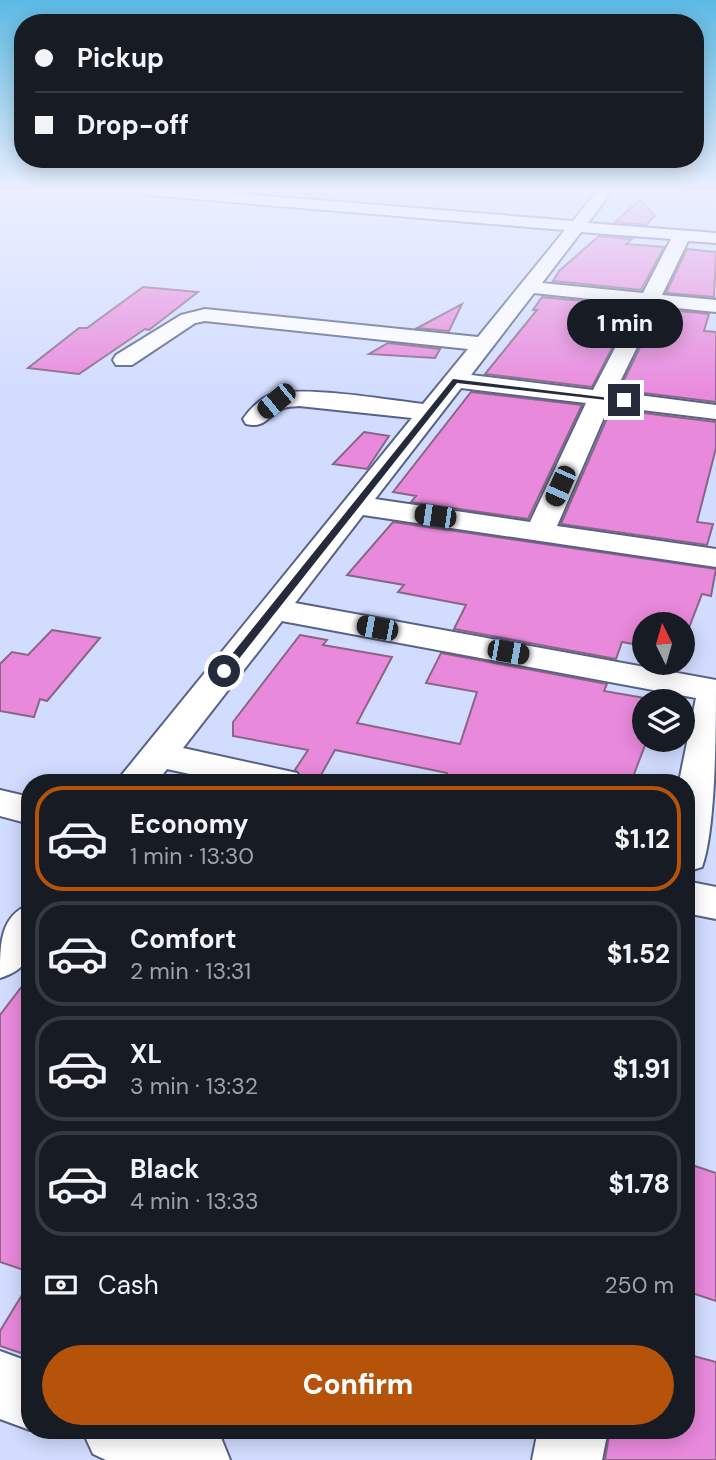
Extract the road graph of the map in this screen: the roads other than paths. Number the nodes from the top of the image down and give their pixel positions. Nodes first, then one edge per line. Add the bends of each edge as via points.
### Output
1 (551, 259) edge
2 (670, 259) edge
3 (530, 287) junction
4 (649, 300) junction
5 (716, 306) edge
6 (485, 344) junction
7 (124, 360) dead end
8 (455, 380) junction
9 (601, 397) junction
10 (430, 412) junction
11 (716, 412) edge
12 (255, 419) dead end
13 (356, 505) junction
14 (540, 531) junction
15 (716, 558) edge
16 (273, 609) junction
17 (716, 691) edge
18 (712, 743) edge
19 (147, 769) edge
20 (199, 774) edge
21 (0, 803) edge
22 (21, 809) edge
23 (695, 818) edge
24 (695, 899) edge
25 (716, 903) edge
26 (21, 933) edge
27 (0, 962) edge
28 (21, 970) edge
29 (0, 1385) edge
30 (21, 1393) edge
31 (140, 1439) edge
32 (571, 1439) edge
33 (195, 1460) edge
34 (567, 1460) edge

1 - 3 street
2 - 4 street
3 - 4 street
3 - 6 street
4 - 5 street
4 - 9 street
6 - 7 street via 205,315 188,318
6 - 8 street
8 - 9 street
8 - 10 street
9 - 11 street
9 - 14 street
10 - 12 street via 286,400 276,401
10 - 13 street
13 - 14 street
13 - 16 street
14 - 15 street
16 - 17 street
16 - 19 street
17 - 18 street
18 - 23 street
19 - 20 street
21 - 22 street
24 - 25 street
26 - 27 street
27 - 28 street
29 - 30 street
31 - 33 street
32 - 34 street

